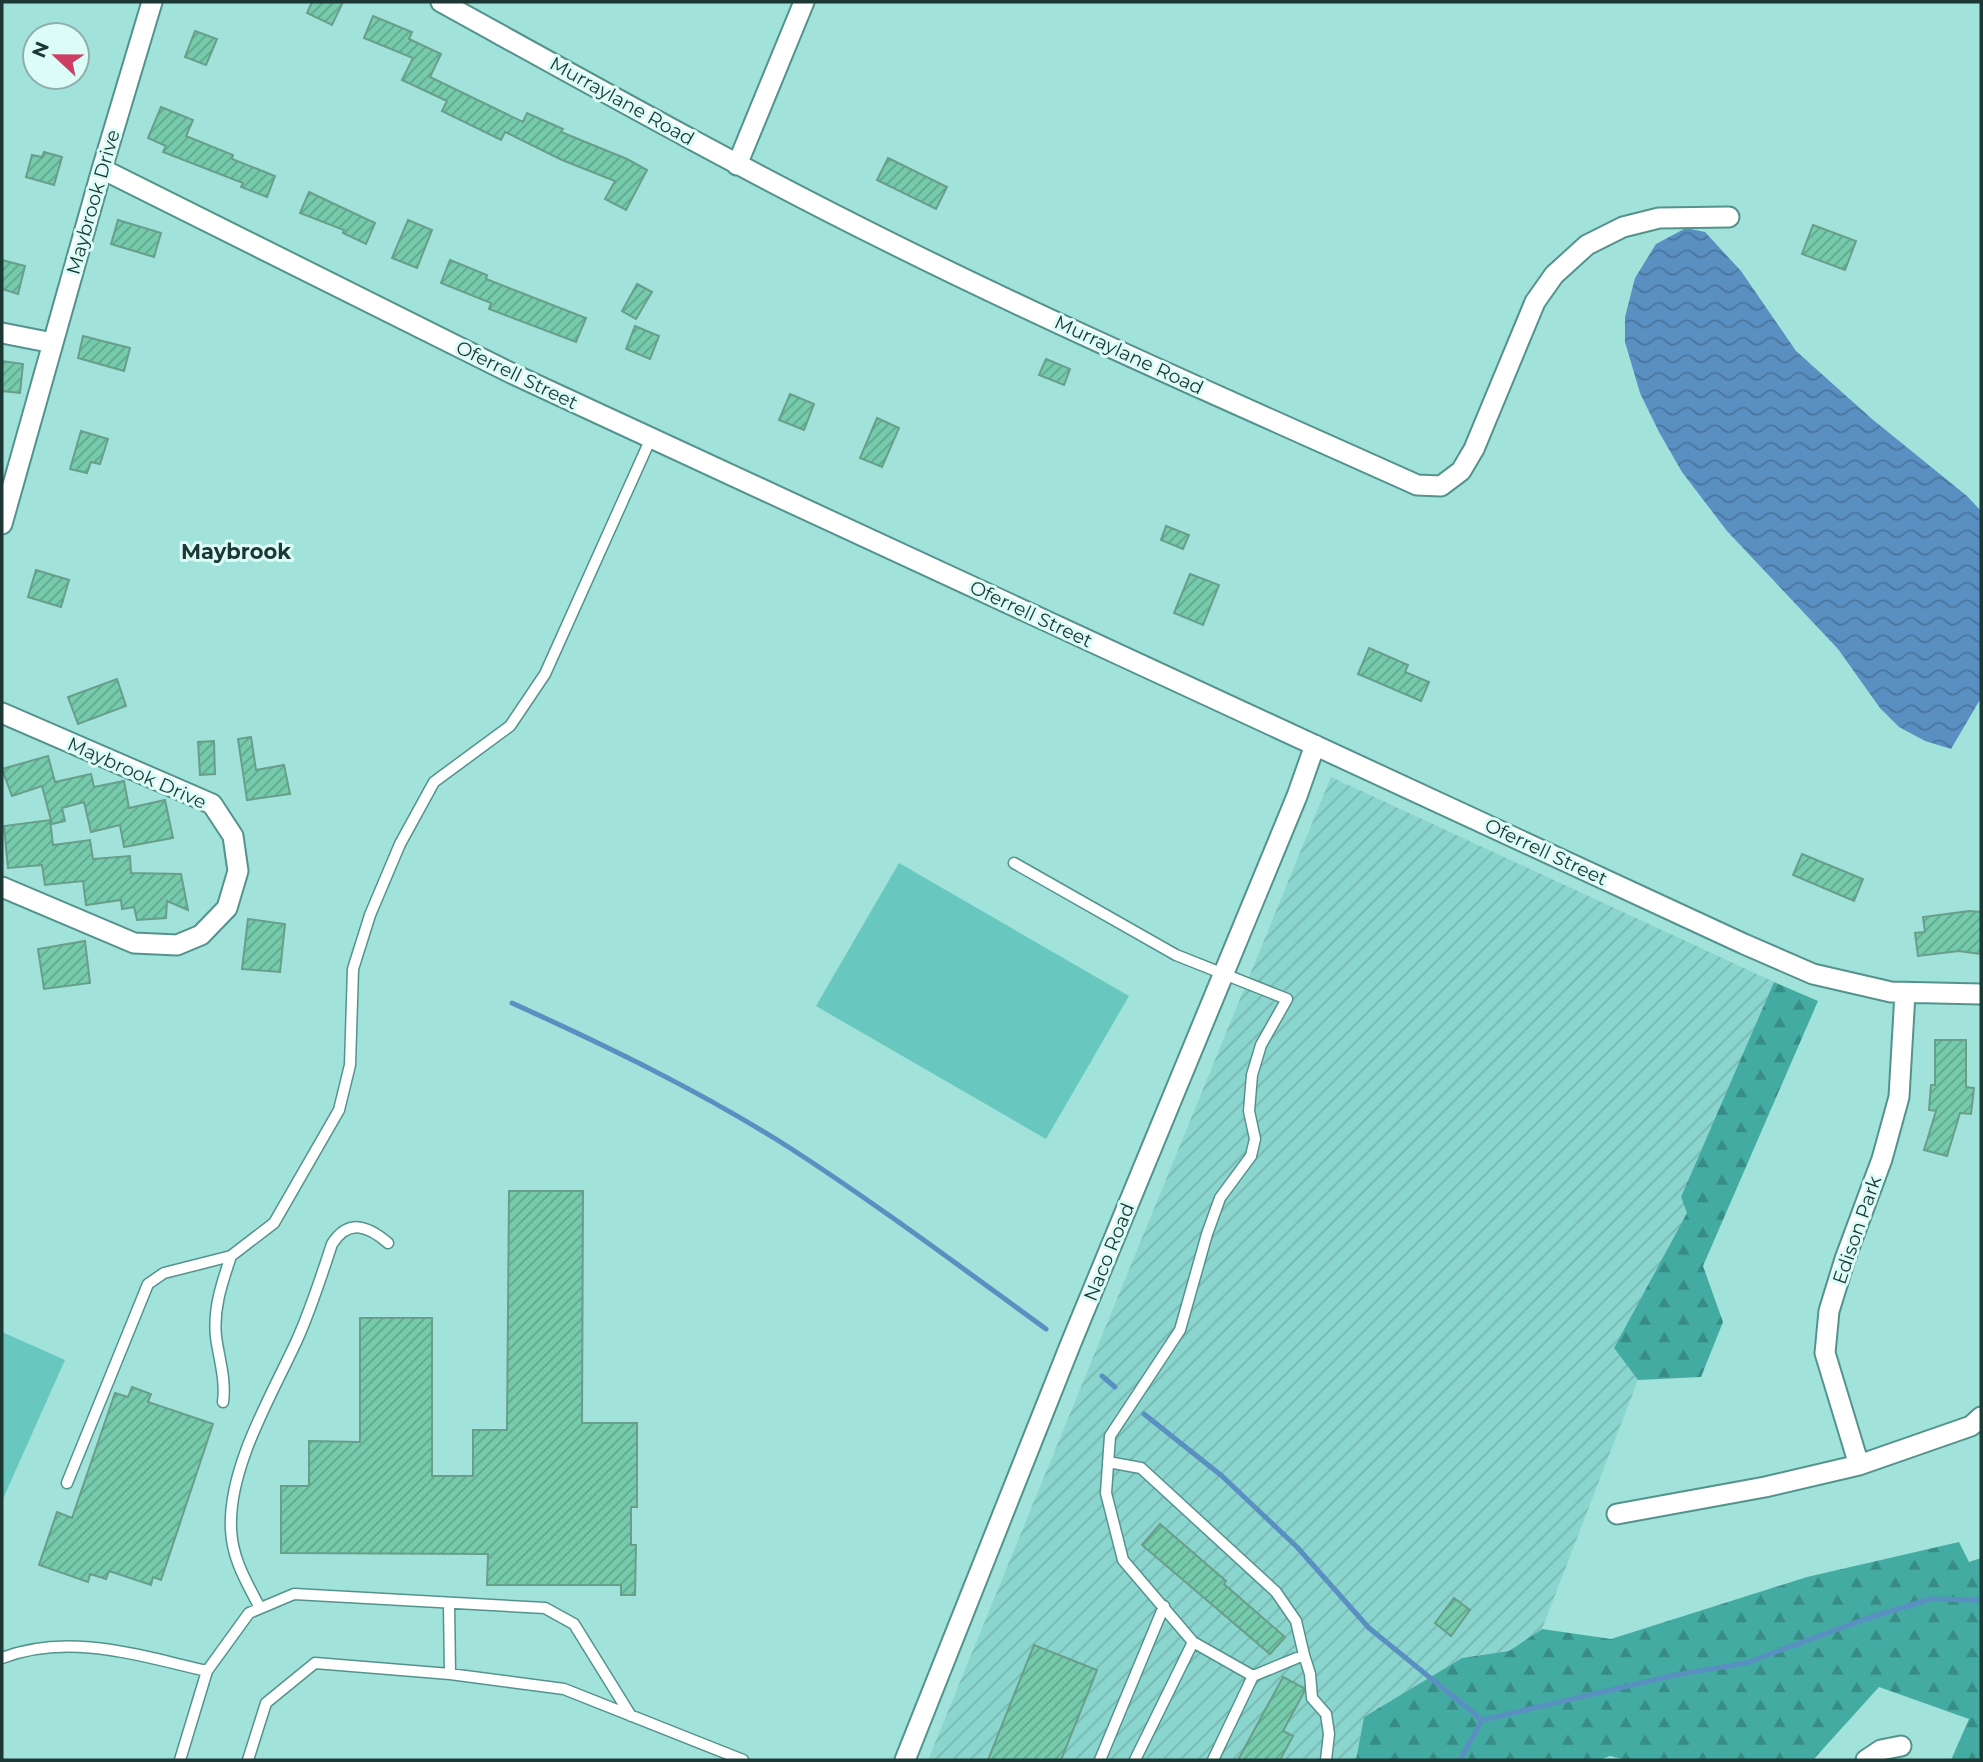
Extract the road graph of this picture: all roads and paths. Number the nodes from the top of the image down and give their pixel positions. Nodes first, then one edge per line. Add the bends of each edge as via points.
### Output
1 (152, 2) edge
2 (441, 2) edge
3 (804, 2) edge
4 (737, 165) junction
5 (102, 169) junction
6 (1729, 217) dead end
7 (2, 333) edge
8 (53, 343) junction
9 (652, 438) junction
10 (2, 524) edge
11 (2, 713) edge
12 (1315, 745) junction
13 (1014, 863) dead end
14 (2, 887) edge
15 (1224, 972) junction
16 (1905, 993) junction
17 (1981, 994) edge
18 (388, 1243) dead end
19 (231, 1256) junction
20 (222, 1402) dead end
21 (1981, 1417) edge
22 (1108, 1462) junction
23 (1859, 1465) junction
24 (67, 1483) dead end
25 (1617, 1514) dead end
26 (449, 1604) junction
27 (1164, 1606) junction
28 (260, 1608) junction
29 (1193, 1642) junction
30 (1304, 1655) junction
31 (2, 1658) edge
32 (207, 1671) junction
33 (450, 1674) junction
34 (1253, 1676) junction
35 (631, 1716) junction
36 (1901, 1746) dead end
37 (180, 1760) edge
38 (248, 1760) edge
39 (743, 1760) edge
40 (905, 1760) edge
41 (1100, 1760) edge
42 (1135, 1760) edge
43 (1213, 1760) edge
44 (1326, 1760) edge
45 (1866, 1760) edge

1 - 5 street, Maybrook Drive
2 - 4 street, Murraylane Road
3 - 4 street
4 - 6 street, Murraylane Road via 1067,327 1417,485 1441,486 1461,471 1535,302 1554,275 1587,245 1623,227 1659,218
5 - 8 street, Maybrook Drive
5 - 9 street, Oferrell Street via 513,374
7 - 8 street
8 - 10 street, Maybrook Drive
9 - 12 street, Oferrell Street
9 - 19 lane via 545,674 510,726 434,782 400,844 353,969 350,1065 339,1110 274,1223
11 - 14 street, Maybrook Drive via 212,804 233,836 238,871 227,908 201,935 177,945 134,943
12 - 15 street, Naco Road
12 - 16 street, Oferrell Street via 1813,974
13 - 15 lane via 1176,955
15 - 22 lane via 1287,999 1261,1045 1252,1075 1249,1111 1255,1139 1251,1156 1220,1198 1180,1330 1110,1436
15 - 40 street, Naco Road
16 - 17 street, Oferrell Street
16 - 23 street, Edison Park via 1899,1097 1829,1311 1825,1353
18 - 28 lane via 355,1226 348,1227 332,1244 299,1336 245,1455 230,1528 238,1566
19 - 20 lane via 217,1298
19 - 24 lane via 163,1273 148,1284
21 - 23 street via 1971,1426
22 - 27 lane via 1105,1493 1123,1560
22 - 30 lane via 1141,1468 1276,1592 1296,1621
23 - 25 street
26 - 28 lane via 294,1594
26 - 33 lane
26 - 35 lane via 545,1608 574,1624
27 - 29 lane
27 - 41 lane
28 - 32 lane via 249,1613
29 - 34 lane
29 - 42 lane
30 - 34 lane
30 - 44 lane via 1312,1698 1326,1714
31 - 32 lane via 22,1650 94,1648
32 - 37 lane
33 - 35 lane via 564,1689
33 - 38 lane via 315,1663 266,1703
34 - 43 lane
35 - 39 lane
36 - 45 street via 1881,1750

